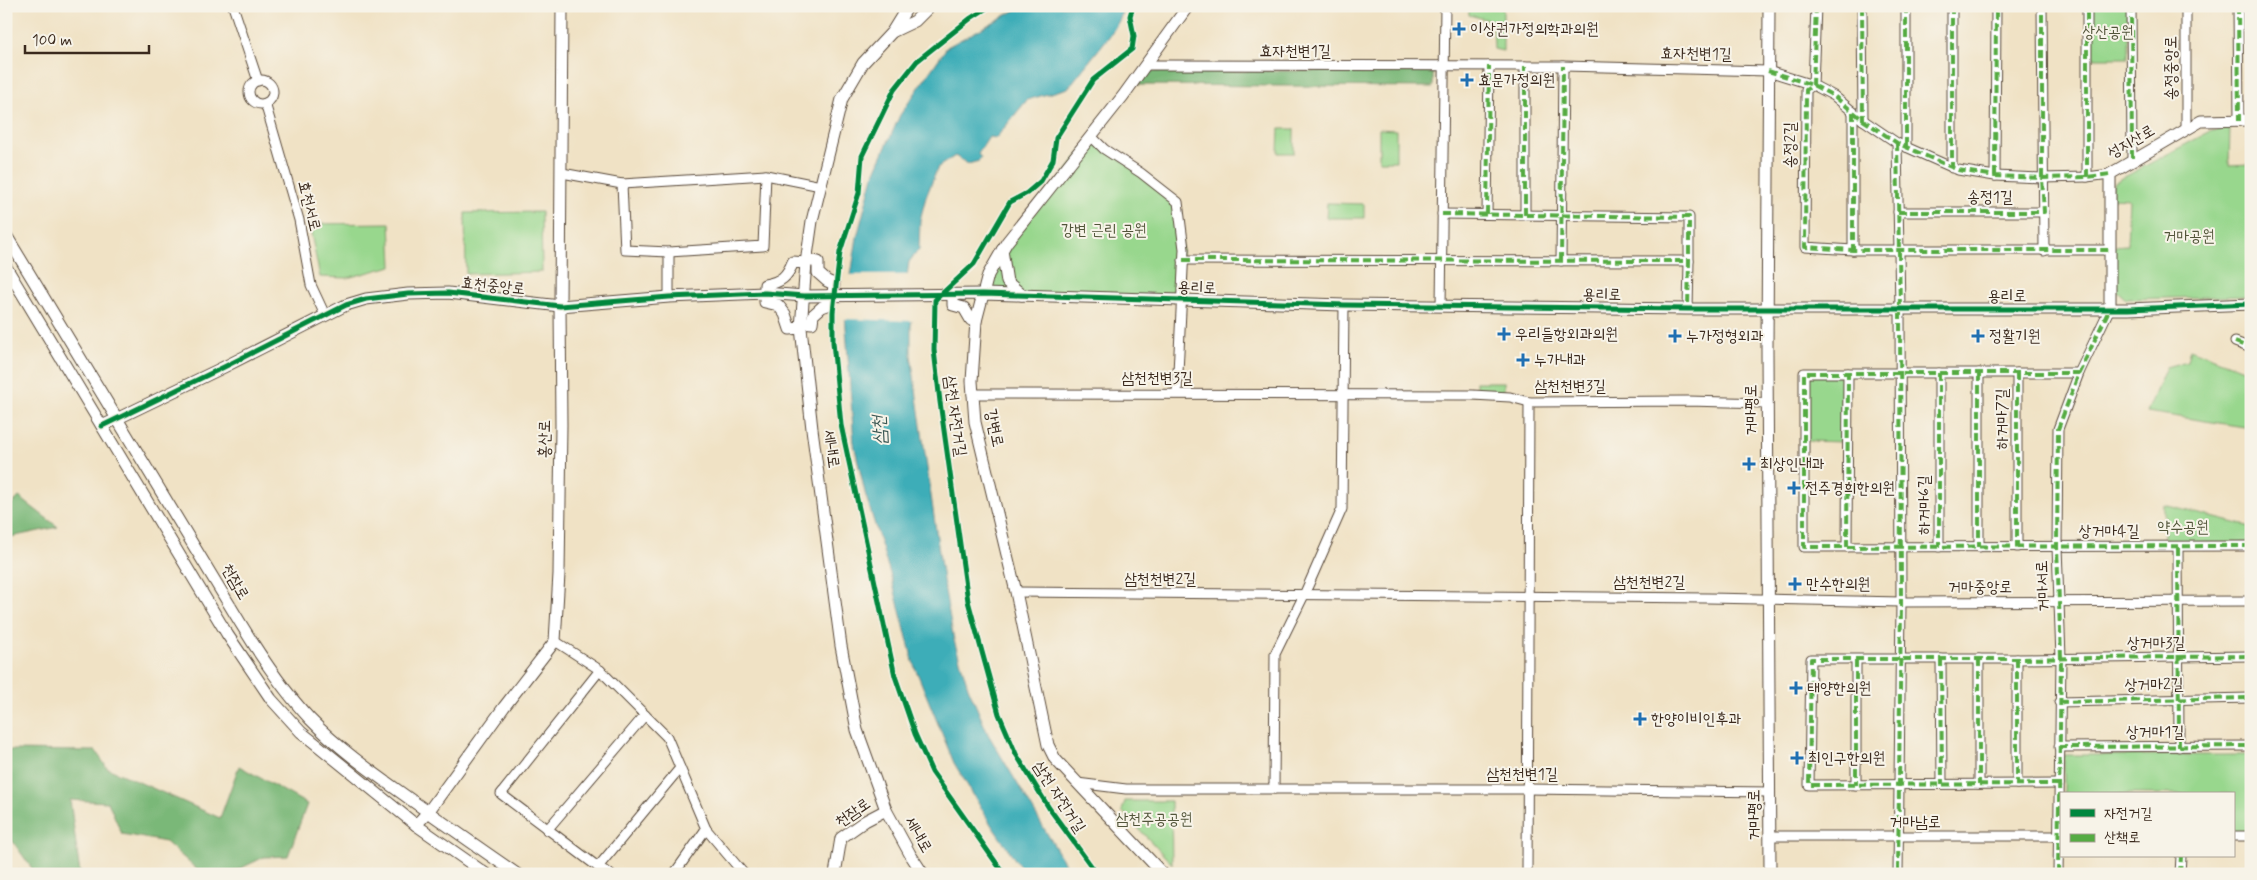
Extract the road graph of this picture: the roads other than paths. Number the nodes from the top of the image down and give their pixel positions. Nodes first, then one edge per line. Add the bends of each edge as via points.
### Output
1 (233, 6) edge
2 (562, 6) edge
3 (930, 6) edge
4 (1188, 6) edge
5 (1445, 6) edge
6 (1769, 6) edge
7 (1816, 6) edge
8 (1862, 6) edge
9 (1906, 6) edge
10 (1952, 6) edge
11 (1996, 6) edge
12 (2042, 6) edge
13 (2088, 6) edge
14 (2131, 6) edge
15 (2186, 6) edge
16 (2238, 6) edge
17 (904, 8) edge
18 (915, 20) junction
19 (892, 32) junction
20 (1146, 65) junction
21 (1444, 66) junction
22 (1489, 66) junction
23 (1525, 66) junction
24 (1563, 66) junction
25 (1768, 71) junction
26 (258, 81) junction
27 (1813, 85) junction
28 (265, 103) junction
29 (1853, 112) junction
30 (1863, 120) junction
31 (2245, 120) edge
32 (2186, 130) junction
33 (1092, 137) junction
34 (1897, 143) junction
35 (1906, 147) junction
36 (2132, 161) junction
37 (1952, 168) junction
38 (562, 173) junction
39 (766, 174) junction
40 (2110, 174) junction
41 (1995, 176) junction
42 (2087, 177) junction
43 (2042, 178) junction
44 (622, 184) junction
45 (821, 186) junction
46 (1898, 212) junction
47 (2044, 212) junction
48 (1442, 214) junction
49 (1487, 214) junction
50 (1525, 215) junction
51 (1561, 215) junction
52 (6, 234) edge
53 (1899, 249) junction
54 (1002, 250) junction
55 (1853, 250) junction
56 (2110, 250) junction
57 (2044, 251) junction
58 (669, 252) junction
59 (1183, 260) junction
60 (806, 261) junction
61 (1441, 261) junction
62 (1561, 261) junction
63 (1689, 261) junction
64 (6, 268) edge
65 (765, 293) junction
66 (980, 294) junction
67 (828, 295) junction
68 (953, 295) junction
69 (1022, 295) junction
70 (804, 296) junction
71 (670, 297) junction
72 (1182, 300) junction
73 (2251, 304) edge
74 (1344, 305) junction
75 (560, 306) junction
76 (1442, 306) junction
77 (1688, 308) junction
78 (1767, 308) junction
79 (1900, 308) junction
80 (2110, 308) junction
81 (325, 315) junction
82 (974, 320) junction
83 (802, 325) junction
84 (2235, 342) dead end
85 (2251, 348) edge
86 (1848, 373) junction
87 (1939, 373) junction
88 (1979, 373) junction
89 (2017, 373) junction
90 (2078, 373) junction
91 (1900, 374) junction
92 (1177, 393) junction
93 (972, 394) junction
94 (1343, 394) junction
95 (1529, 402) junction
96 (1767, 403) junction
97 (117, 418) junction
98 (102, 426) junction
99 (1803, 454) joint
100 (2057, 546) junction
101 (2251, 546) edge
102 (1847, 547) junction
103 (1900, 547) junction
104 (1940, 547) junction
105 (1979, 547) junction
106 (2017, 547) junction
107 (2178, 547) junction
108 (1016, 592) junction
109 (1304, 595) junction
110 (1528, 596) junction
111 (1769, 599) junction
112 (2178, 601) junction
113 (2251, 601) edge
114 (1901, 602) junction
115 (2058, 602) junction
116 (555, 641) junction
117 (2251, 656) edge
118 (2061, 658) junction
119 (2178, 658) junction
120 (1942, 659) junction
121 (1979, 659) junction
122 (2017, 659) junction
123 (1856, 660) junction
124 (1900, 660) junction
125 (600, 670) junction
126 (2251, 698) edge
127 (2178, 700) junction
128 (2059, 702) junction
129 (645, 715) junction
130 (2251, 746) edge
131 (2059, 747) junction
132 (2179, 747) junction
133 (680, 768) junction
134 (1077, 783) junction
135 (1856, 784) junction
136 (1900, 784) junction
137 (1942, 784) junction
138 (1979, 784) junction
139 (2017, 784) junction
140 (2059, 784) junction
141 (1274, 789) junction
142 (1527, 789) junction
143 (1770, 792) junction
144 (886, 810) junction
145 (428, 812) junction
146 (416, 824) junction
147 (706, 829) junction
148 (547, 830) junction
149 (1770, 836) junction
150 (2059, 836) edge
151 (2234, 836) edge
152 (2251, 836) edge
153 (1898, 838) junction
154 (2181, 858) edge
155 (598, 866) junction
156 (486, 874) edge
157 (517, 874) edge
158 (610, 874) edge
159 (674, 874) edge
160 (744, 874) edge
161 (835, 874) edge
162 (923, 874) edge
163 (1163, 874) edge
164 (1527, 874) edge
165 (1770, 874) edge
166 (1898, 874) edge
167 (2058, 874) edge
168 (2180, 874) edge

1 - 26 street
2 - 38 street, 홍산로
3 - 18 street, 세내로
4 - 20 street, 강변로
5 - 21 street
6 - 25 street, 거마평로
7 - 27 street, 송정2길
8 - 30 street
9 - 35 street
10 - 37 street
11 - 41 street
12 - 43 street
13 - 42 street
14 - 36 street
15 - 32 street, 송정중앙로
16 - 31 street, 성지산로 via 2238,74
17 - 18 street
17 - 19 street, 세내로
18 - 19 street, 세내로
19 - 45 street, 세내로 via 863,63 842,99
20 - 21 street, 효자천변1길
20 - 33 street, 강변로
21 - 22 street, 효자천변1길
21 - 48 street
22 - 23 street, 효자천변1길
22 - 49 street
23 - 24 street, 효자천변1길
23 - 50 street
24 - 25 street, 효자천변1길
24 - 51 street
25 - 27 street
25 - 78 street, 거마평로
26 - 28 street via 266,82 273,91
26 - 28 street via 250,88 250,96 254,102
27 - 29 street via 1834,96
27 - 55 street, 송정2길 via 1806,90 1805,247
28 - 81 street, 효천서로 via 299,220 311,285
29 - 30 street
29 - 55 street
30 - 34 street
31 - 32 street, 성지산로 via 2201,121
32 - 36 street, 성지산로
33 - 54 street, 강변로
33 - 59 street via 1178,202
34 - 35 street
34 - 46 street
35 - 37 street
36 - 40 street, 성지산로
37 - 41 street
38 - 44 street
38 - 75 street, 홍산로
39 - 44 street
39 - 45 street
39 - 58 street via 763,246
40 - 42 street
40 - 56 street, 성지산로
41 - 43 street
42 - 43 street
43 - 47 street
44 - 58 street via 625,250
45 - 60 street, 세내로
46 - 47 street, 송정1길
46 - 53 street
47 - 57 street
48 - 49 street
48 - 61 street
49 - 50 street
50 - 51 street
51 - 62 street
51 - 63 street via 1689,216
52 - 97 street, 천잠로
53 - 55 street
53 - 57 street
53 - 79 street
54 - 66 street, 강변로
54 - 69 street via 1007,282
56 - 57 street
56 - 80 street, 성지산로
58 - 71 street
59 - 61 street, 용리로
59 - 72 street
60 - 65 street via 793,262 788,275 778,283 766,284
60 - 67 street via 818,262 818,273 834,284
60 - 70 street, 세내로
61 - 62 street, 용리로
61 - 76 street
62 - 63 street, 용리로
63 - 77 street
64 - 98 street, 천잠로
65 - 70 street, 효천중앙로
65 - 71 street, 효천중앙로
65 - 83 street via 765,302 778,305 786,314 790,329
66 - 68 street, 용리로
66 - 69 street, 용리로
66 - 82 street, 강변로
67 - 68 street, 효천중앙로
67 - 70 street, 효천중앙로
67 - 83 street via 830,304 813,315 812,323
68 - 82 street via 953,305 964,308
69 - 72 street, 용리로
70 - 83 street, 세내로
71 - 75 street, 효천중앙로
72 - 74 street, 용리로
72 - 92 street
73 - 80 street, 용리로
74 - 76 street, 용리로
74 - 94 street
75 - 81 street, 효천중앙로 via 448,293 408,294 366,299
75 - 116 street, 홍산로 via 561,445
76 - 77 street, 용리로
77 - 78 street, 용리로
78 - 79 street, 용리로
78 - 96 street, 거마평로
79 - 80 street, 용리로
79 - 91 street
80 - 90 street, 거마서로
81 - 97 street, 효천중앙로 via 224,368
82 - 93 street, 강변로
83 - 144 street, 세내로 via 812,429 849,695 857,730
84 - 85 street
86 - 91 street, 하거마7길
86 - 99 street, 하거마7길 via 1804,373
86 - 102 street
87 - 88 street, 하거마7길
87 - 91 street, 하거마7길
87 - 104 street, 하거마6길
88 - 89 street, 하거마7길
88 - 105 street, 하거마7길
89 - 90 street, 하거마7길
89 - 106 street, 하거마7길
90 - 100 street, 거마서로 via 2058,429
91 - 103 street, 하거마6길
92 - 93 street, 삼천천변3길
92 - 94 street, 삼천천변3길
93 - 108 street, 강변로 via 975,422
94 - 95 street, 삼천천변3길 via 1501,396
94 - 109 street via 1342,509
95 - 96 street, 삼천천변3길
95 - 110 street
96 - 111 street, 거마평로
97 - 98 street, 효천중앙로
97 - 145 street, 천잠로 via 245,632 285,688 310,718 341,747
98 - 146 street, 천잠로 via 227,634 271,699 301,732
99 - 102 street, 하거마6길 via 1804,547
100 - 106 street, 하거마6길
100 - 107 street, 상거마4길
100 - 115 street, 거마서로
101 - 107 street, 상거마4길
102 - 103 street, 하거마6길
103 - 104 street, 하거마6길
103 - 114 street
104 - 105 street, 하거마6길
105 - 106 street, 하거마6길
107 - 112 street
108 - 109 street, 삼천천변2길
108 - 134 street, 강변로 via 1048,745
109 - 110 street, 삼천천변2길
109 - 141 street via 1275,654
110 - 111 street, 삼천천변2길
110 - 142 street
111 - 114 street, 거마중앙로
111 - 143 street, 거마평로
112 - 113 street, 거마중앙로
112 - 115 street, 거마중앙로
112 - 119 street
114 - 115 street, 거마중앙로
114 - 124 street
115 - 118 street, 거마서로
116 - 125 street
116 - 145 street
117 - 119 street, 상거마3길
118 - 119 street, 상거마3길
118 - 122 street, 상거마3길
118 - 128 street, 거마서로
119 - 127 street
120 - 121 street, 상거마3길
120 - 124 street, 상거마3길
120 - 137 street
121 - 122 street, 상거마3길
121 - 138 street
122 - 139 street
123 - 124 street, 상거마3길
123 - 135 street
123 - 135 street, 상거마3길 via 1811,659 1809,785
124 - 136 street
125 - 129 street
125 - 148 street via 500,794
126 - 127 street, 상거마2길
127 - 128 street, 상거마2길
127 - 132 street
128 - 131 street, 거마서로
129 - 133 street via 667,737
129 - 148 street
130 - 132 street, 상거마1길
131 - 132 street, 상거마1길
131 - 140 street, 거마서로
133 - 147 street
133 - 155 street
134 - 141 street, 삼천천변1길 via 1126,789
134 - 163 street, 강변로
135 - 136 street
136 - 137 street
136 - 153 street
137 - 138 street
138 - 139 street
139 - 140 street
140 - 150 street, 거마서로
141 - 142 street, 삼천천변1길
142 - 143 street, 삼천천변1길
142 - 164 street
143 - 149 street, 거마평로
144 - 161 street, 천잠로 via 865,820 841,838
144 - 162 street, 세내로
145 - 146 street
145 - 157 street, 천잠로
146 - 156 street, 천잠로
147 - 159 street
147 - 160 street
148 - 155 street
149 - 153 street, 거마남로
149 - 165 street, 거마평로
150 - 153 street, 거마남로
150 - 167 street, 거마서로
151 - 152 street
153 - 166 street
154 - 168 street
155 - 158 street

